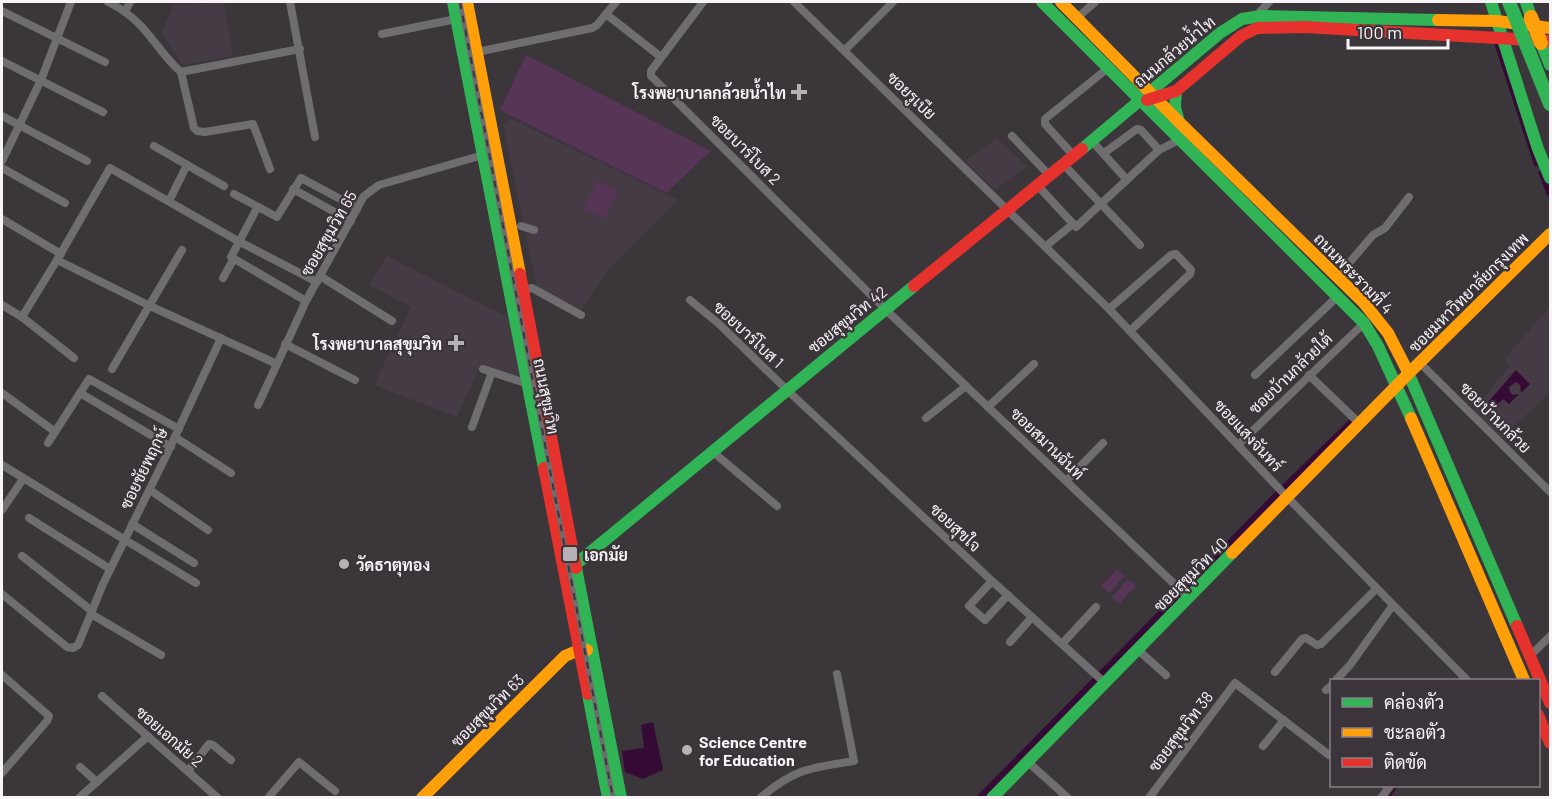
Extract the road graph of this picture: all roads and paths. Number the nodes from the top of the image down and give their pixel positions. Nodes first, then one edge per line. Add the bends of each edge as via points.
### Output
1 (71, 2) edge
2 (108, 2) edge
3 (129, 2) edge
4 (290, 2) edge
5 (453, 2) edge
6 (467, 2) edge
7 (616, 2) edge
8 (703, 2) edge
9 (794, 2) edge
10 (893, 2) edge
11 (1042, 2) edge
12 (1061, 2) edge
13 (1095, 2) edge
14 (1269, 2) edge
15 (1491, 2) edge
16 (1509, 2) edge
17 (1526, 2) edge
18 (2, 11) edge
19 (125, 12) junction
20 (606, 14) junction
21 (1077, 18) junction
22 (456, 19) junction
23 (1497, 21) junction
24 (1257, 22) junction
25 (1551, 28) edge
26 (382, 34) dead end
27 (1502, 37) junction
28 (58, 39) junction
29 (1551, 41) edge
30 (300, 49) junction
31 (845, 50) junction
32 (477, 52) junction
33 (661, 57) junction
34 (2, 61) edge
35 (105, 62) dead end
36 (1551, 64) edge
37 (1108, 68) junction
38 (181, 72) junction
39 (41, 80) junction
40 (1176, 92) junction
41 (1148, 97) junction
42 (1551, 104) edge
43 (102, 112) dead end
44 (2, 116) edge
45 (1179, 122) junction
46 (20, 125) junction
47 (1012, 136) dead end
48 (315, 137) dead end
49 (1091, 140) junction
50 (1179, 140) junction
51 (154, 146) dead end
52 (1159, 150) junction
53 (1104, 153) junction
54 (483, 155) junction
55 (1069, 160) junction
56 (2, 161) edge
57 (87, 161) dead end
58 (187, 165) junction
59 (2, 168) edge
60 (270, 169) dead end
61 (1050, 176) junction
62 (1551, 178) edge
63 (1127, 180) junction
64 (224, 186) dead end
65 (1038, 186) junction
66 (293, 189) junction
67 (234, 194) dead end
68 (1409, 197) dead end
69 (169, 201) junction
70 (65, 202) dead end
71 (1099, 204) junction
72 (258, 208) junction
73 (357, 208) junction
74 (1009, 210) junction
75 (2, 219) edge
76 (351, 221) junction
77 (1073, 224) junction
78 (521, 226) dead end
79 (534, 231) dead end
80 (1551, 234) edge
81 (238, 241) junction
82 (1140, 245) dead end
83 (1046, 246) junction
84 (182, 250) dead end
85 (59, 257) junction
86 (233, 260) junction
87 (1337, 277) junction
88 (223, 278) dead end
89 (319, 279) junction
90 (524, 289) junction
91 (1338, 296) junction
92 (690, 300) dead end
93 (306, 301) junction
94 (2, 305) edge
95 (150, 306) junction
96 (885, 309) junction
97 (1110, 309) junction
98 (581, 315) dead end
99 (22, 317) junction
100 (392, 321) dead end
101 (1364, 323) junction
102 (524, 328) junction
103 (1130, 331) junction
104 (220, 339) junction
105 (285, 344) junction
106 (74, 358) dead end
107 (1420, 363) junction
108 (277, 364) junction
109 (1034, 364) dead end
110 (112, 369) dead end
111 (1409, 373) junction
112 (1255, 375) dead end
113 (1309, 375) junction
114 (355, 380) dead end
115 (528, 384) junction
116 (966, 386) junction
117 (1396, 386) junction
118 (787, 390) junction
119 (2, 393) edge
120 (80, 393) junction
121 (258, 405) dead end
122 (988, 407) junction
123 (926, 418) dead end
124 (1360, 424) junction
125 (472, 427) dead end
126 (54, 431) junction
127 (177, 433) junction
128 (48, 443) dead end
129 (1103, 443) dead end
130 (1238, 445) junction
131 (171, 447) junction
132 (713, 452) junction
133 (2, 465) edge
134 (231, 473) dead end
135 (23, 479) junction
136 (1066, 481) junction
137 (150, 490) junction
138 (1551, 492) edge
139 (1288, 498) junction
140 (777, 506) dead end
141 (2, 510) edge
142 (29, 518) dead end
143 (132, 524) junction
144 (208, 530) dead end
145 (124, 540) junction
146 (22, 556) dead end
147 (194, 563) dead end
148 (570, 565) junction
149 (110, 569) junction
150 (992, 581) junction
151 (196, 584) dead end
152 (1376, 589) junction
153 (2, 594) edge
154 (1185, 594) junction
155 (1008, 595) junction
156 (1393, 605) junction
157 (1096, 607) dead end
158 (91, 612) junction
159 (1032, 617) junction
160 (1010, 642) dead end
161 (1549, 642) edge
162 (1062, 644) junction
163 (586, 650) junction
164 (1138, 650) junction
165 (161, 655) dead end
166 (1530, 656) junction
167 (1275, 672) dead end
168 (837, 674) dead end
169 (2, 675) edge
170 (1166, 675) dead end
171 (1338, 679) edge
172 (1463, 679) edge
173 (1521, 679) edge
174 (1101, 680) junction
175 (102, 696) dead end
176 (1551, 703) edge
177 (1540, 717) edge
178 (1284, 720) junction
179 (148, 736) junction
180 (1551, 743) edge
181 (1263, 746) dead end
182 (1329, 755) dead end
183 (231, 760) dead end
184 (1028, 762) junction
185 (80, 767) dead end
186 (188, 771) junction
187 (2, 774) edge
188 (96, 782) junction
189 (335, 790) dead end
190 (79, 798) edge
191 (218, 798) edge
192 (268, 798) edge
193 (422, 798) edge
194 (608, 798) edge
195 (621, 798) edge
196 (760, 798) edge
197 (992, 798) edge
198 (1068, 798) edge
199 (1149, 798) edge

1 - 28 street
2 - 19 street
3 - 19 street
4 - 30 street
5 - 22 main road, ถนนสุขุมวิท
6 - 32 main road, ถนนสุขุมวิท
7 - 20 street
8 - 33 street, ซอยบาร์โบส 2
9 - 31 street, ซอยรูเบีย
10 - 31 street
11 - 37 main road, ถนนพระรามที่ 4
12 - 21 main road, ถนนพระรามที่ 4
13 - 21 street
14 - 24 street
15 - 23 main road
16 - 42 main road, bridge
17 - 36 main road, bridge
18 - 28 street
19 - 38 street
20 - 32 street via 592,28
20 - 33 street
21 - 41 main road, ถนนพระรามที่ 4
22 - 26 street
22 - 54 main road, ถนนสุขุมวิท
23 - 24 main road, ถนนกล้วยน้ำไท
23 - 25 main road, ถนนกล้วยน้ำไท
23 - 27 main road
24 - 27 main road, ถนนกล้วยน้ำไท
24 - 40 main road, ถนนกล้วยน้ำไท
24 - 41 main road, ถนนกล้วยน้ำไท via 1242,19 1220,33
27 - 29 main road, ถนนกล้วยน้ำไท, bridge
27 - 62 main road
28 - 35 street
28 - 39 street
30 - 38 street
30 - 48 street
31 - 74 street, ซอยรูเบีย
32 - 90 main road, ถนนสุขุมวิท
33 - 96 street, ซอยบาร์โบส 2 via 651,76
34 - 39 street
37 - 41 main road, ถนนพระรามที่ 4
37 - 55 street via 1045,119
38 - 60 street via 187,112 194,128 199,132 253,124
39 - 43 street
39 - 46 street
40 - 41 main road, ถนนกล้วยน้ำไท
40 - 45 main road
41 - 45 main road, ถนนพระรามที่ 4
41 - 49 main road, ซอยสุขุมวิท 42
41 - 50 main road, ถนนพระรามที่ 4
44 - 46 street
45 - 87 main road, ถนนพระรามที่ 4
46 - 56 street
46 - 57 street
47 - 61 street
49 - 53 street
49 - 55 main road, ซอยสุขุมวิท 42
50 - 52 street
50 - 91 main road, ถนนพระรามที่ 4
51 - 58 street
52 - 53 street via 1137,129
52 - 63 street
53 - 63 street
54 - 73 street, ซอยสุขุมวิท 65 via 379,185 364,196
54 - 102 main road, ถนนสุขุมวิท
55 - 61 main road, ซอยสุขุมวิท 42
55 - 71 street
58 - 64 street
58 - 69 street
59 - 70 street
61 - 65 main road, ซอยสุขุมวิท 42
63 - 71 street
65 - 74 main road, ซอยสุขุมวิท 42
65 - 77 street
66 - 72 street via 277,217
66 - 73 street via 303,179
66 - 76 street
67 - 72 street
68 - 87 street
69 - 81 street
69 - 85 street via 110,168
71 - 77 street via 1076,227
71 - 82 street
72 - 81 street
73 - 76 street, ซอยสุขุมวิท 65
74 - 83 street, ซอยแสงจันทร์
74 - 96 main road, ซอยสุขุมวิท 42
75 - 85 street
76 - 89 street, ซอยสุขุมวิท 65
77 - 83 street
78 - 79 street
80 - 107 main road, ซอยมหาวิทยาลัยกรุงเทพ
81 - 86 street via 231,254
81 - 89 street
83 - 97 street, ซอยแสงจันทร์
84 - 95 street
85 - 95 street
85 - 99 street
86 - 88 street
86 - 93 street
87 - 111 main road, ถนนพระรามที่ 4 via 1388,333
89 - 93 street, ซอยสุขุมวิท 65
89 - 100 street
90 - 98 street via 532,288
90 - 102 main road, ถนนสุขุมวิท
91 - 101 main road, ถนนพระรามที่ 4
91 - 112 street
92 - 118 street, ซอยบาร์โบส 1
93 - 105 street, ซอยสุขุมวิท 65
94 - 99 street
95 - 104 street
95 - 110 street
96 - 116 street, ซอยสมานฉันท์
96 - 118 main road, ซอยสุขุมวิท 42
97 - 103 street, ซอยแสงจันทร์
97 - 103 street via 1173,254 1191,270
99 - 106 street
101 - 113 street, ซอยบ้านกล้วยใต้
101 - 117 main road, ถนนพระรามที่ 4
102 - 115 main road, ถนนสุขุมวิท
102 - 148 main road, ถนนสุขุมวิท
103 - 130 street, ซอยแสงจันทร์
104 - 108 street
104 - 127 street, ซอยชัยพฤกษ์
105 - 108 street, ซอยสุขุมวิท 65
105 - 114 street
107 - 111 main road, ซอยมหาวิทยาลัยกรุงเทพ
107 - 138 street, ซอยบ้านกล้วย
108 - 121 street, ซอยสุขุมวิท 65
109 - 122 street
111 - 117 main road, ซอยสุขุมวิท 40
111 - 166 main road, ถนนพระรามที่ 4
113 - 124 street
113 - 130 street, ซอยบ้านกล้วยใต้
115 - 125 street via 488,371
115 - 148 main road, ถนนสุขุมวิท
116 - 122 street, ซอยสมานฉันท์
116 - 123 street
117 - 124 main road, ซอยสุขุมวิท 40
117 - 173 main road, ถนนพระรามที่ 4
118 - 132 main road, ซอยสุขุมวิท 42
118 - 150 street, ซอยสุขใจ
119 - 126 street
120 - 126 street
120 - 127 street via 89,379
120 - 131 street
122 - 136 street, ซอยสมานฉันท์
124 - 139 main road, ซอยสุขุมวิท 40
126 - 128 street
127 - 131 street, ซอยชัยพฤกษ์
127 - 134 street
129 - 136 street
130 - 139 street, ซอยแสงจันทร์
131 - 137 street, ซอยชัยพฤกษ์
132 - 140 street
132 - 148 main road, ซอยสุขุมวิท 42
133 - 135 street
135 - 141 street
135 - 145 street
136 - 154 street, ซอยสมานฉันท์
137 - 143 street, ซอยชัยพฤกษ์
137 - 144 street
139 - 152 street, ซอยแสงจันทร์
139 - 154 main road, ซอยสุขุมวิท 40
142 - 149 street
143 - 145 street, ซอยชัยพฤกษ์
143 - 147 street
145 - 149 street, ซอยชัยพฤกษ์
145 - 151 street
146 - 158 street
148 - 163 main road, ถนนสุขุมวิท
149 - 158 street, ซอยชัยพฤกษ์
150 - 155 street, ซอยสุขใจ
150 - 155 street via 969,606 985,620
152 - 156 street, ซอยแสงจันทร์
152 - 167 street via 1321,644 1302,639
153 - 158 street via 67,647 78,645
154 - 164 main road, ซอยสุขุมวิท 40
155 - 159 street, ซอยสุขใจ
156 - 171 street
156 - 172 street, ซอยแสงจันทร์
157 - 162 street
158 - 165 street
159 - 160 street
159 - 162 street, ซอยสุขใจ
161 - 166 street
162 - 174 street, ซอยสุขใจ
163 - 193 main road, ซอยสุขุมวิท 63 via 565,656
163 - 194 main road, ถนนสุขุมวิท
163 - 195 main road, ถนนสุขุมวิท
164 - 170 street
164 - 174 main road, ซอยสุขุมวิท 40
166 - 173 main road
166 - 176 main road, ถนนพระรามที่ 4
168 - 196 street via 854,761 805,769 776,784
169 - 187 street via 49,716
174 - 184 main road, ซอยสุขุมวิท 40
175 - 179 street, ซอยเอกมัย 2
177 - 180 main road
178 - 181 street
178 - 182 street
178 - 199 street, ซอยสุขุมวิท 38 via 1234,683
179 - 186 street, ซอยเอกมัย 2
179 - 188 street
183 - 186 street via 209,744
184 - 197 main road, ซอยสุขุมวิท 40
184 - 198 street
185 - 188 street
186 - 191 street, ซอยเอกมัย 2
188 - 190 street
189 - 192 street via 299,762

